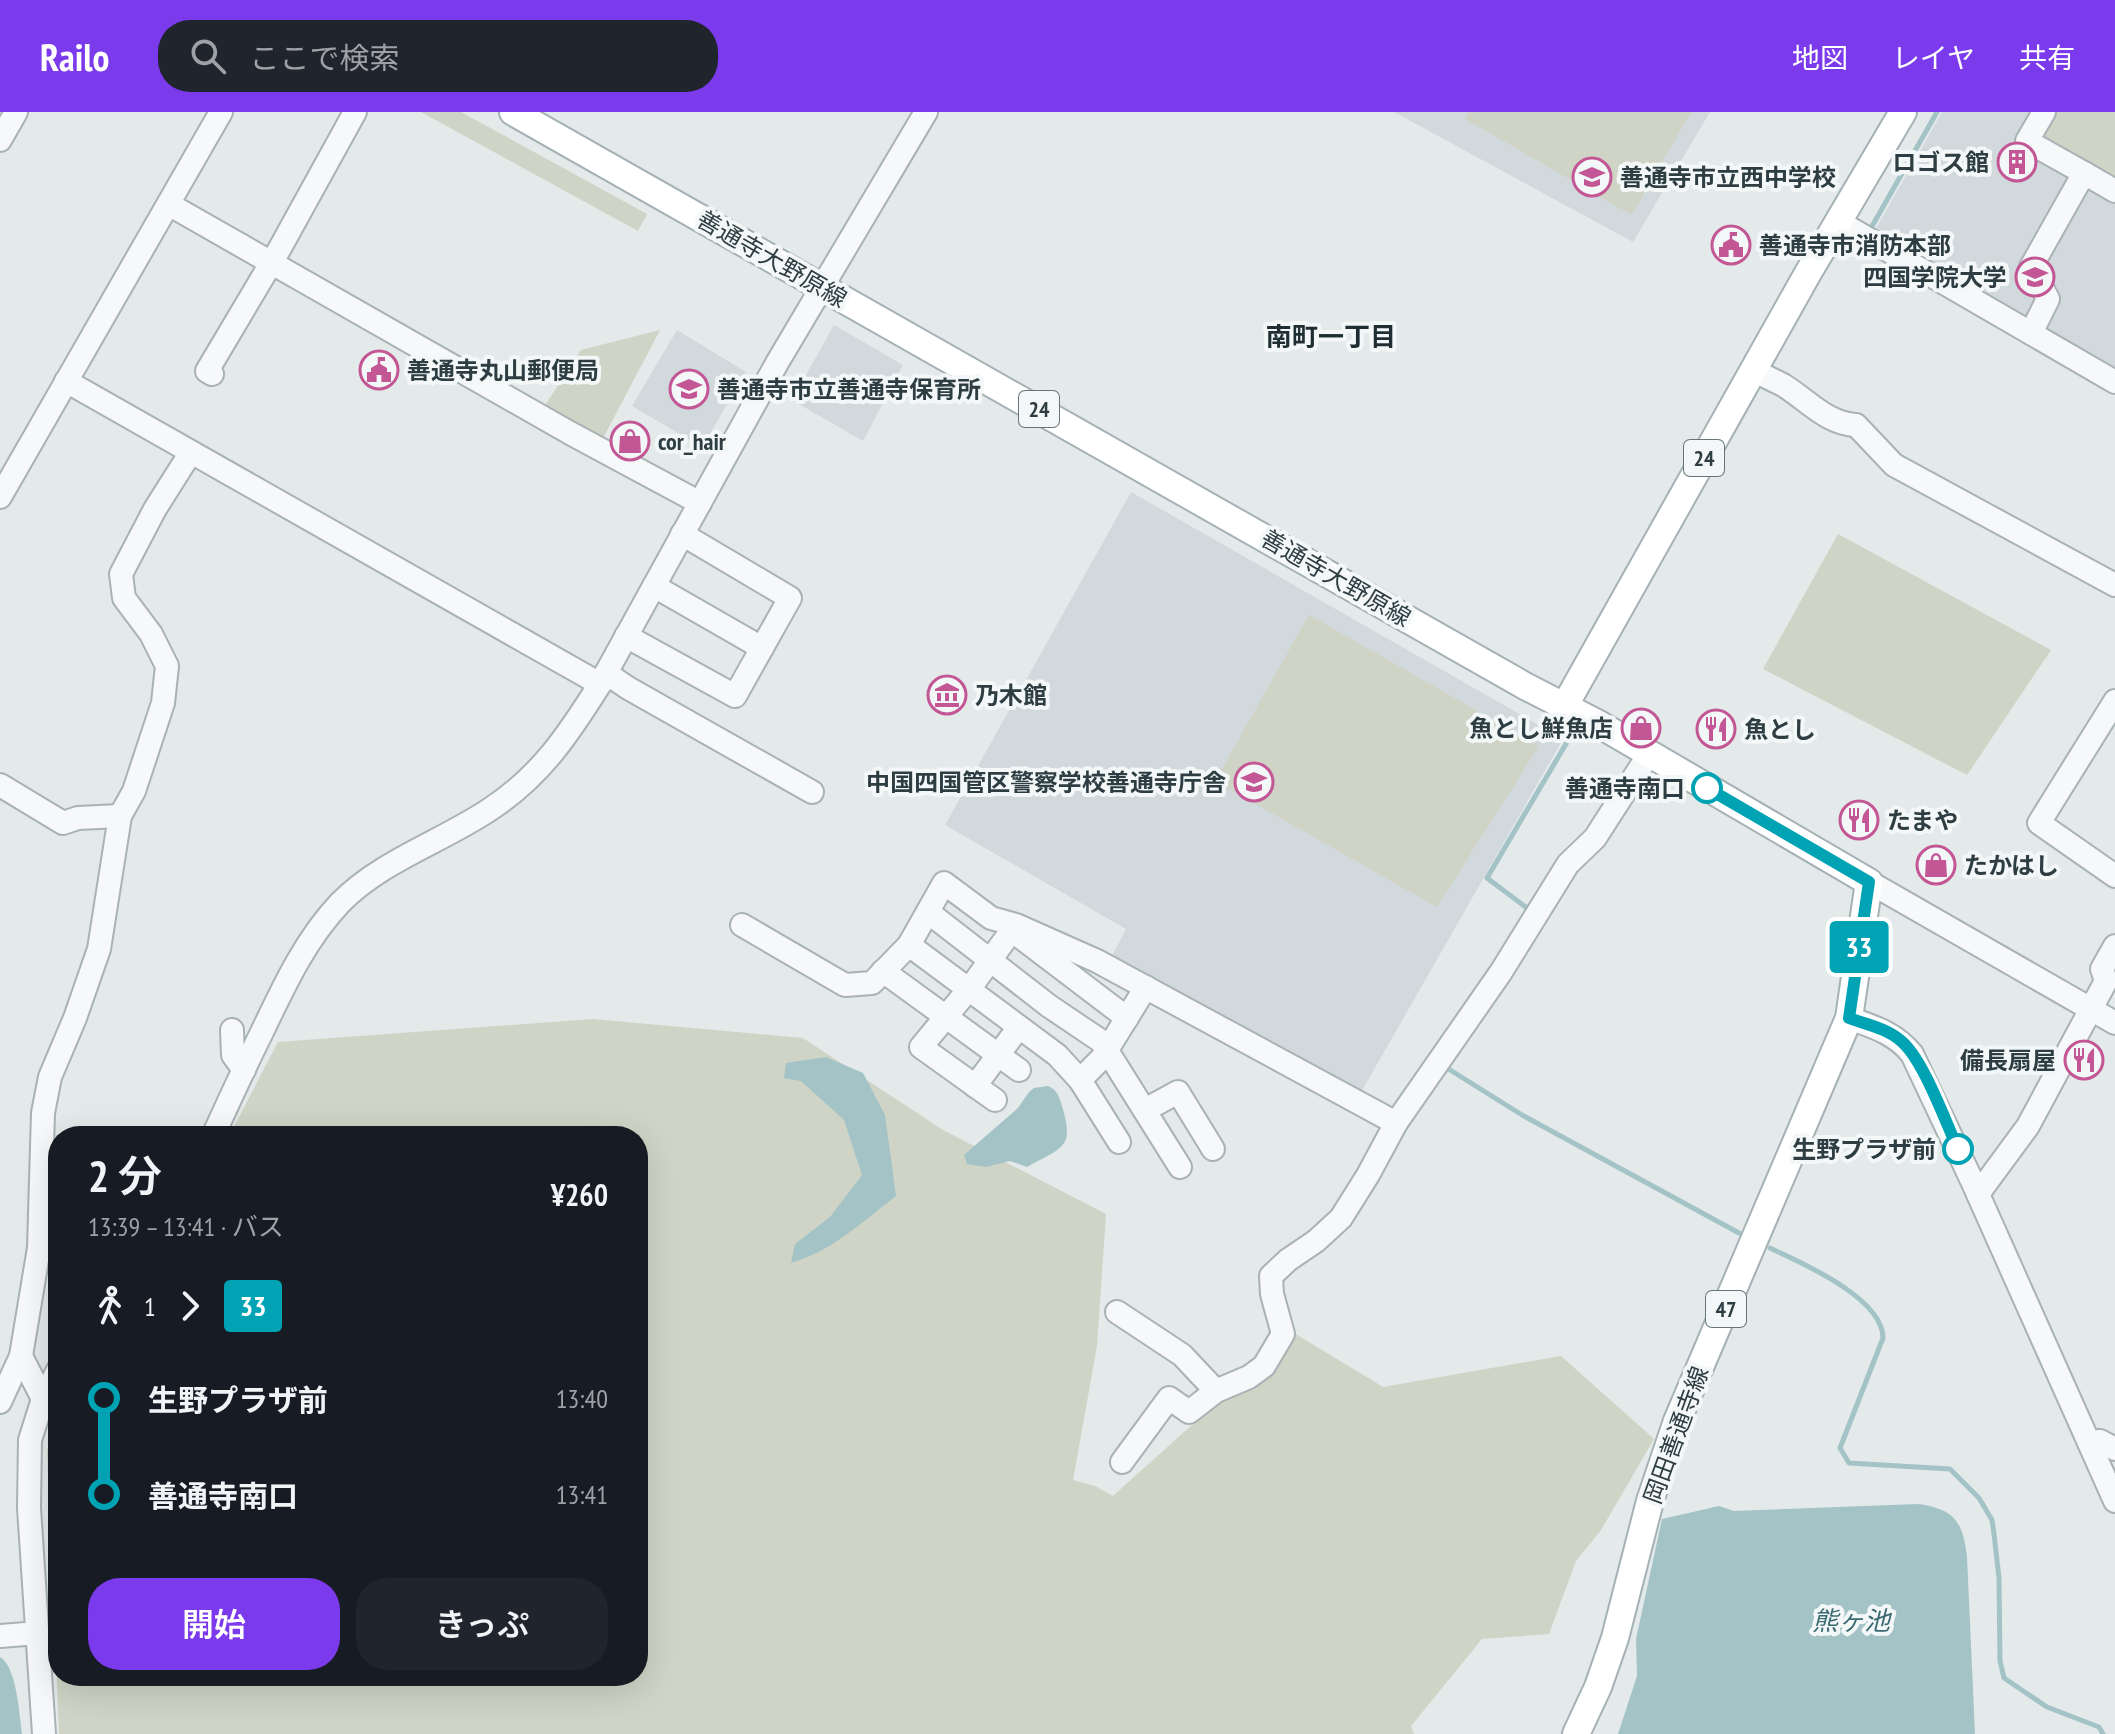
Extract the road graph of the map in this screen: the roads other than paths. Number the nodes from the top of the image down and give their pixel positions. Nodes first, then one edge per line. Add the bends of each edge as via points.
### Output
1 (16, 112) edge
2 (221, 112) edge
3 (355, 112) edge
4 (513, 112) edge
5 (926, 112) edge
6 (1903, 112) edge
7 (2044, 112) edge
8 (0, 140) edge
9 (2084, 173) junction
10 (2115, 191) edge
11 (170, 205) junction
12 (1839, 222) junction
13 (269, 263) junction
14 (823, 289) junction
15 (2031, 333) junction
16 (1754, 371) junction
17 (212, 374) dead end
18 (66, 381) junction
19 (2115, 382) edge
20 (191, 452) junction
21 (0, 497) edge
22 (700, 503) junction
23 (682, 534) junction
24 (2115, 585) edge
25 (654, 586) junction
26 (626, 636) junction
27 (762, 648) junction
28 (603, 678) junction
29 (2115, 701) edge
30 (1564, 707) junction
31 (1649, 754) junction
32 (0, 785) edge
33 (812, 792) dead end
34 (120, 816) junction
35 (2115, 876) edge
36 (1869, 882) junction
37 (928, 912) junction
38 (742, 925) dead end
39 (1005, 925) junction
40 (909, 945) junction
41 (2115, 946) edge
42 (990, 960) junction
43 (883, 971) junction
44 (1146, 987) junction
45 (969, 989) junction
46 (2090, 1009) junction
47 (946, 1017) junction
48 (1127, 1018) junction
49 (1849, 1018) junction
50 (2115, 1023) edge
51 (1019, 1027) junction
52 (232, 1030) dead end
53 (1107, 1050) junction
54 (998, 1055) junction
55 (244, 1070) junction
56 (1019, 1070) dead end
57 (1080, 1080) junction
58 (975, 1086) junction
59 (995, 1100) dead end
60 (1145, 1110) junction
61 (1396, 1123) junction
62 (218, 1126) edge
63 (1119, 1142) dead end
64 (1213, 1149) dead end
65 (1180, 1167) dead end
66 (1978, 1194) junction
67 (1117, 1312) dead end
68 (21, 1356) junction
69 (48, 1389) edge
70 (1216, 1391) junction
71 (43, 1399) junction
72 (0, 1402) edge
73 (2089, 1442) junction
74 (2115, 1449) edge
75 (1122, 1462) dead end
76 (2115, 1501) edge
77 (38, 1633) junction
78 (0, 1636) edge
79 (44, 1734) edge
80 (1576, 1734) edge

1 - 8 street
2 - 11 street
3 - 13 street
4 - 14 main road, 善通寺大野原線 / 24
5 - 14 street
6 - 12 main road, 24
7 - 9 street via 2027,141
9 - 10 street
9 - 15 street via 2031,267 2048,299
11 - 13 street
11 - 18 street
12 - 15 street
12 - 16 main road, 24
13 - 17 street via 207,371
13 - 22 street
14 - 22 street
14 - 30 main road, 善通寺大野原線 / 24
15 - 19 street
16 - 24 street via 1844,425 1856,425 1894,465
16 - 30 main road, 24
18 - 20 street
18 - 21 street
20 - 28 street
20 - 34 street via 121,574 124,598 167,666 163,703 134,791
22 - 23 street
23 - 25 street
23 - 27 street via 790,598
25 - 26 street
25 - 27 street
26 - 27 street via 735,696
26 - 28 street
28 - 33 street
28 - 55 street via 547,762 518,790 381,871 316,930
29 - 35 street via 2039,823
30 - 31 main road
31 - 36 main road
31 - 61 street via 1595,838 1568,864
32 - 34 street via 63,823
34 - 68 street via 99,949 50,1077 43,1113 39,1248
36 - 46 street
36 - 49 main road, 岡田善通寺線 / 47
37 - 39 street via 944,883
37 - 40 street
37 - 42 street
38 - 43 street via 845,985 872,983
39 - 42 street
39 - 44 street via 1016,925
39 - 48 street
40 - 43 street
40 - 45 street
41 - 46 street via 2102,969 2106,981
42 - 45 street
42 - 53 street
43 - 47 street
44 - 48 street
44 - 61 street
45 - 47 street
45 - 51 street
46 - 50 street
46 - 66 street via 2028,1126
47 - 54 street
47 - 58 street via 921,1047
48 - 53 street
49 - 66 street via 1901,1040 1912,1054
49 - 80 main road, 岡田善通寺線 / 47 via 1676,1424 1615,1638
51 - 54 street
51 - 57 street
52 - 55 street via 233,1055
53 - 57 street
53 - 60 street
54 - 56 street
54 - 58 street
55 - 62 street
57 - 63 street
58 - 59 street
60 - 64 street via 1178,1092
60 - 65 street
61 - 70 street via 1341,1218 1271,1276 1283,1334 1264,1366
66 - 73 street
67 - 70 street via 1182,1355
68 - 71 street
68 - 72 street
69 - 71 street
70 - 75 street via 1189,1412 1169,1398
71 - 77 street via 30,1440
73 - 74 street
73 - 76 street
77 - 78 street
77 - 79 street

